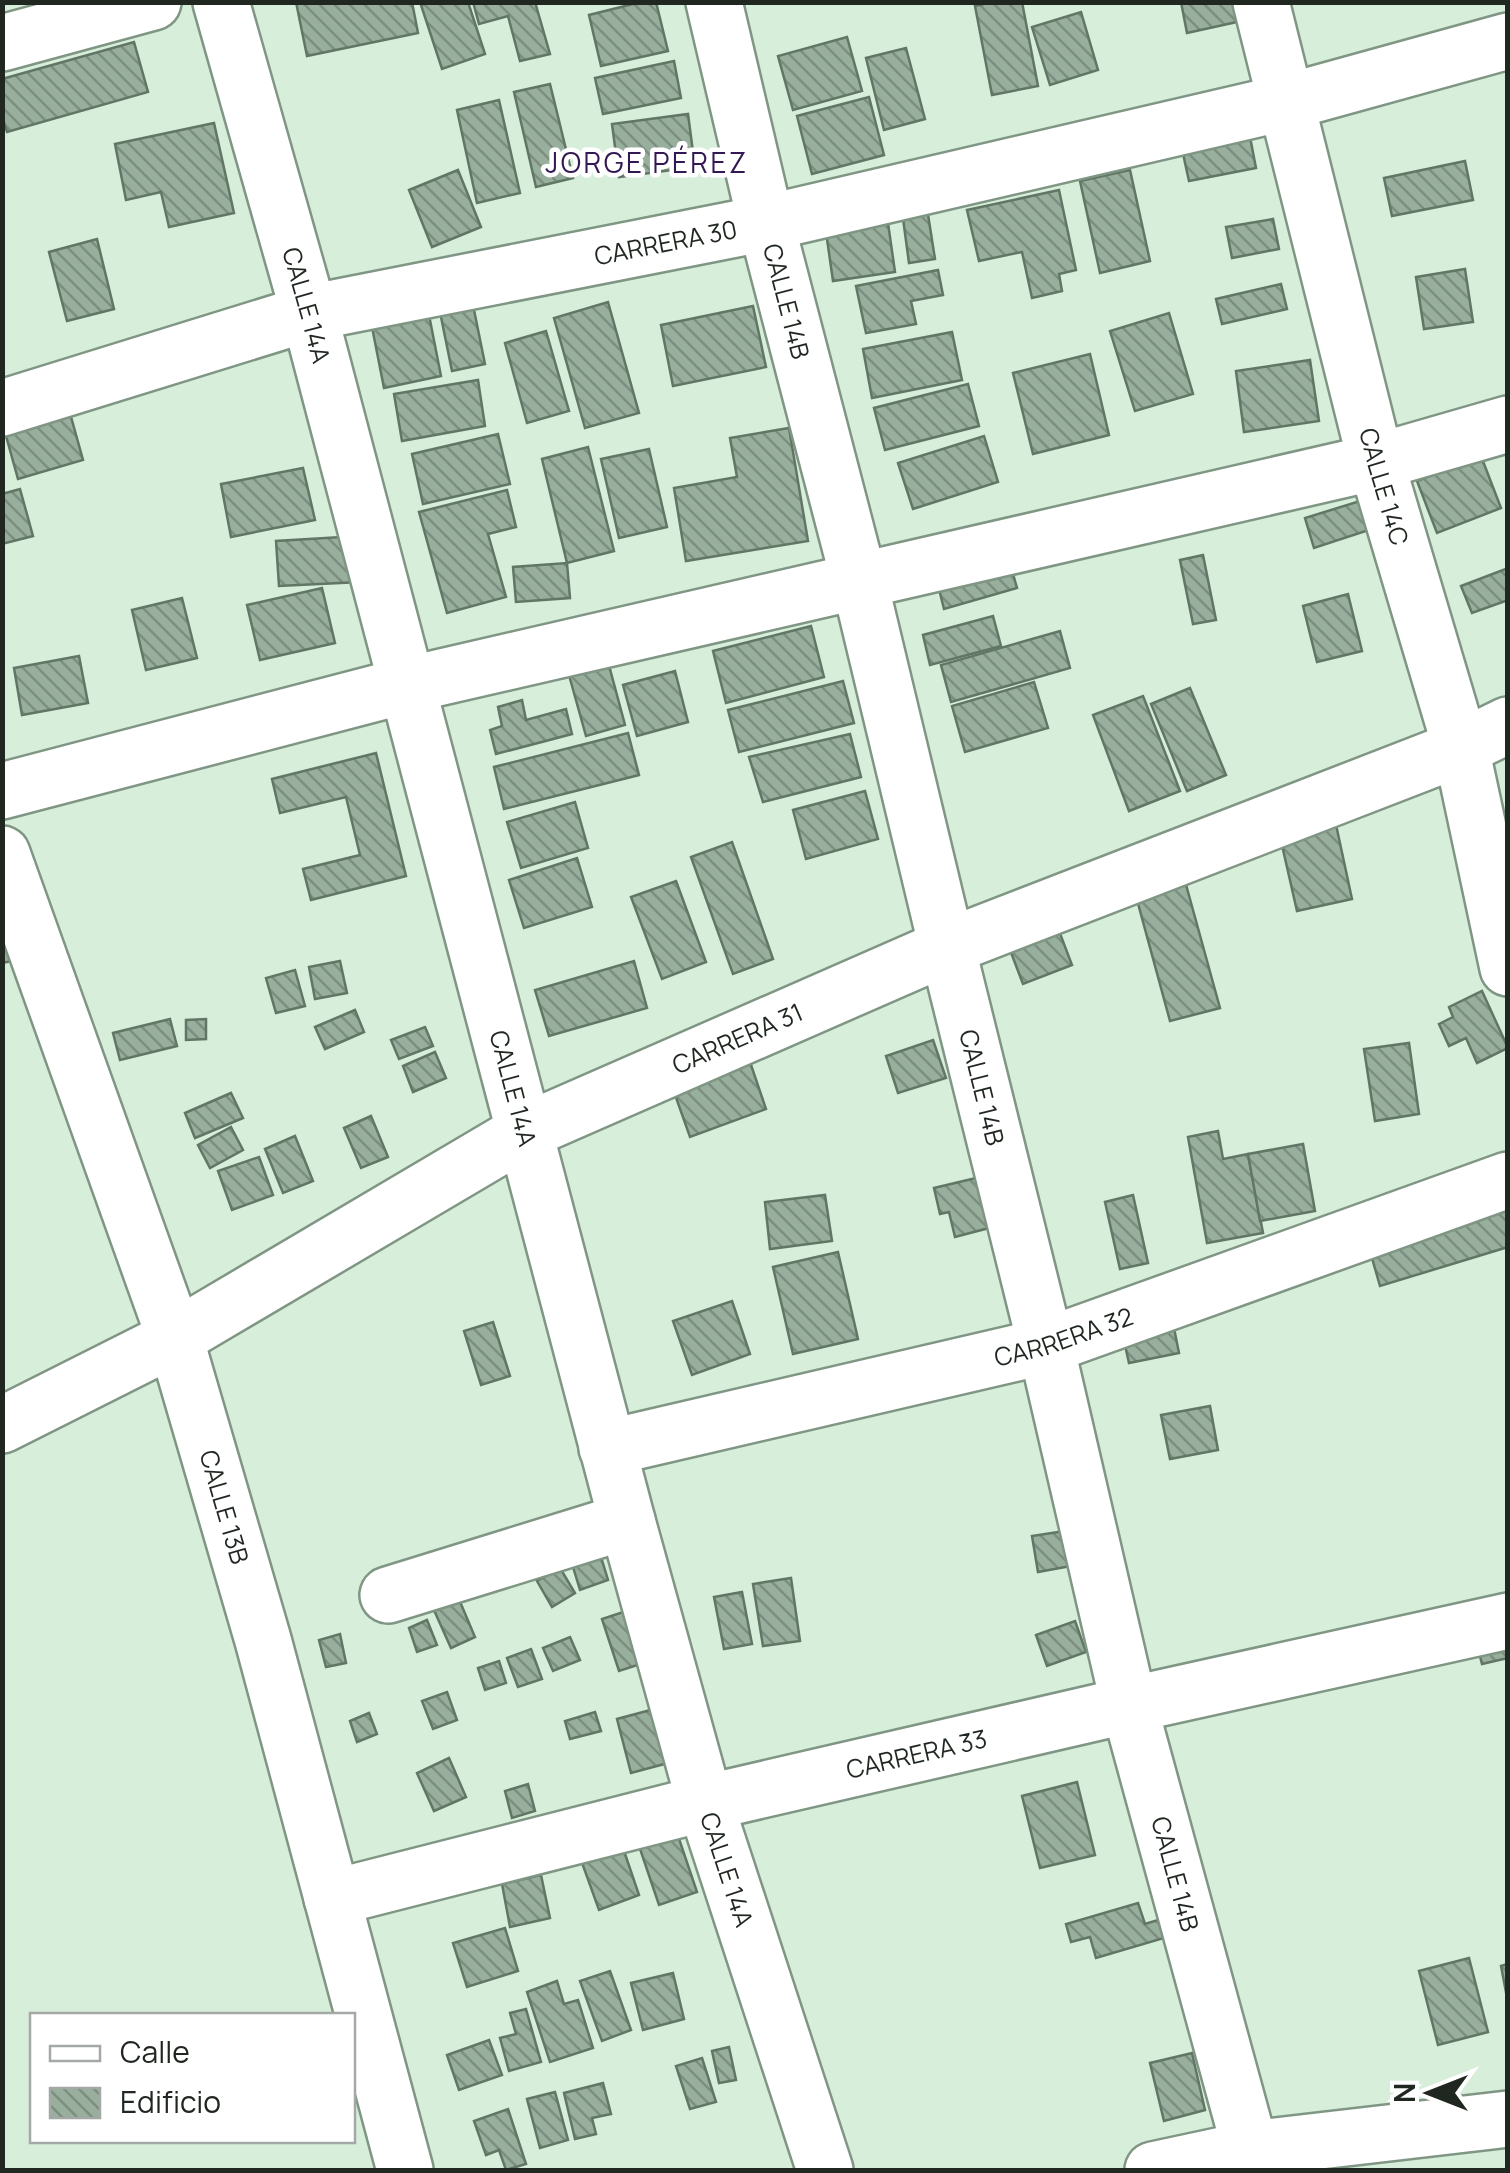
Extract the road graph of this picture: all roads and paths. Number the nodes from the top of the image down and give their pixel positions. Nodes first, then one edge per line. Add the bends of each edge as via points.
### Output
1 (153, 2) edge
2 (221, 2) edge
3 (714, 2) edge
4 (1261, 2) edge
5 (1508, 42) edge
6 (2, 43) edge
7 (1286, 102) junction
8 (766, 223) junction
9 (309, 313) junction
10 (2, 408) edge
11 (1508, 424) edge
12 (1376, 462) junction
13 (859, 580) junction
14 (407, 685) junction
15 (1484, 736) edge
16 (2, 791) edge
17 (2, 854) edge
18 (946, 947) junction
19 (1508, 968) edge
20 (524, 1132) junction
21 (1508, 1180) edge
22 (175, 1338) junction
23 (1046, 1346) junction
24 (2, 1425) edge
25 (608, 1448) junction
26 (626, 1521) junction
27 (388, 1596) dead end
28 (1508, 1622) edge
29 (1130, 1706) junction
30 (705, 1804) junction
31 (332, 1898) junction
32 (1508, 2119) edge
33 (1254, 2160) edge
34 (405, 2170) edge
35 (824, 2170) edge
36 (1153, 2170) edge

1 - 6 street
2 - 9 street, CALLE 14A
3 - 8 street, CALLE 14B
4 - 7 street, CALLE 14C
5 - 7 street, CARRERA 30
7 - 8 street, CARRERA 30
7 - 12 street, CALLE 14C
8 - 9 street, CARRERA 30
8 - 13 street, CALLE 14B
9 - 10 street, CARRERA 30
9 - 14 street, CALLE 14A
11 - 12 street
12 - 13 street
12 - 15 street, CALLE 14C
13 - 14 street
13 - 18 street, CALLE 14B
14 - 16 street
14 - 20 street, CALLE 14A
15 - 18 street, CARRERA 31
15 - 19 street, CALLE 14C
17 - 22 street, CALLE 13B
18 - 20 street, CARRERA 31
18 - 23 street, CALLE 14B
20 - 22 street, CARRERA 31
20 - 25 street, CALLE 14A
21 - 23 street, CARRERA 32
22 - 24 street, CARRERA 31
22 - 31 street, CALLE 13B
23 - 25 street, CARRERA 32
23 - 29 street, CALLE 14B
25 - 26 street, CALLE 14A
26 - 27 street
26 - 30 street, CALLE 14A
28 - 29 street, CARRERA 33
29 - 30 street, CARRERA 33
29 - 33 street, CALLE 14B
30 - 31 street, CARRERA 33
30 - 35 street, CALLE 14A
31 - 34 street, CALLE 13B
32 - 33 street
33 - 36 street

